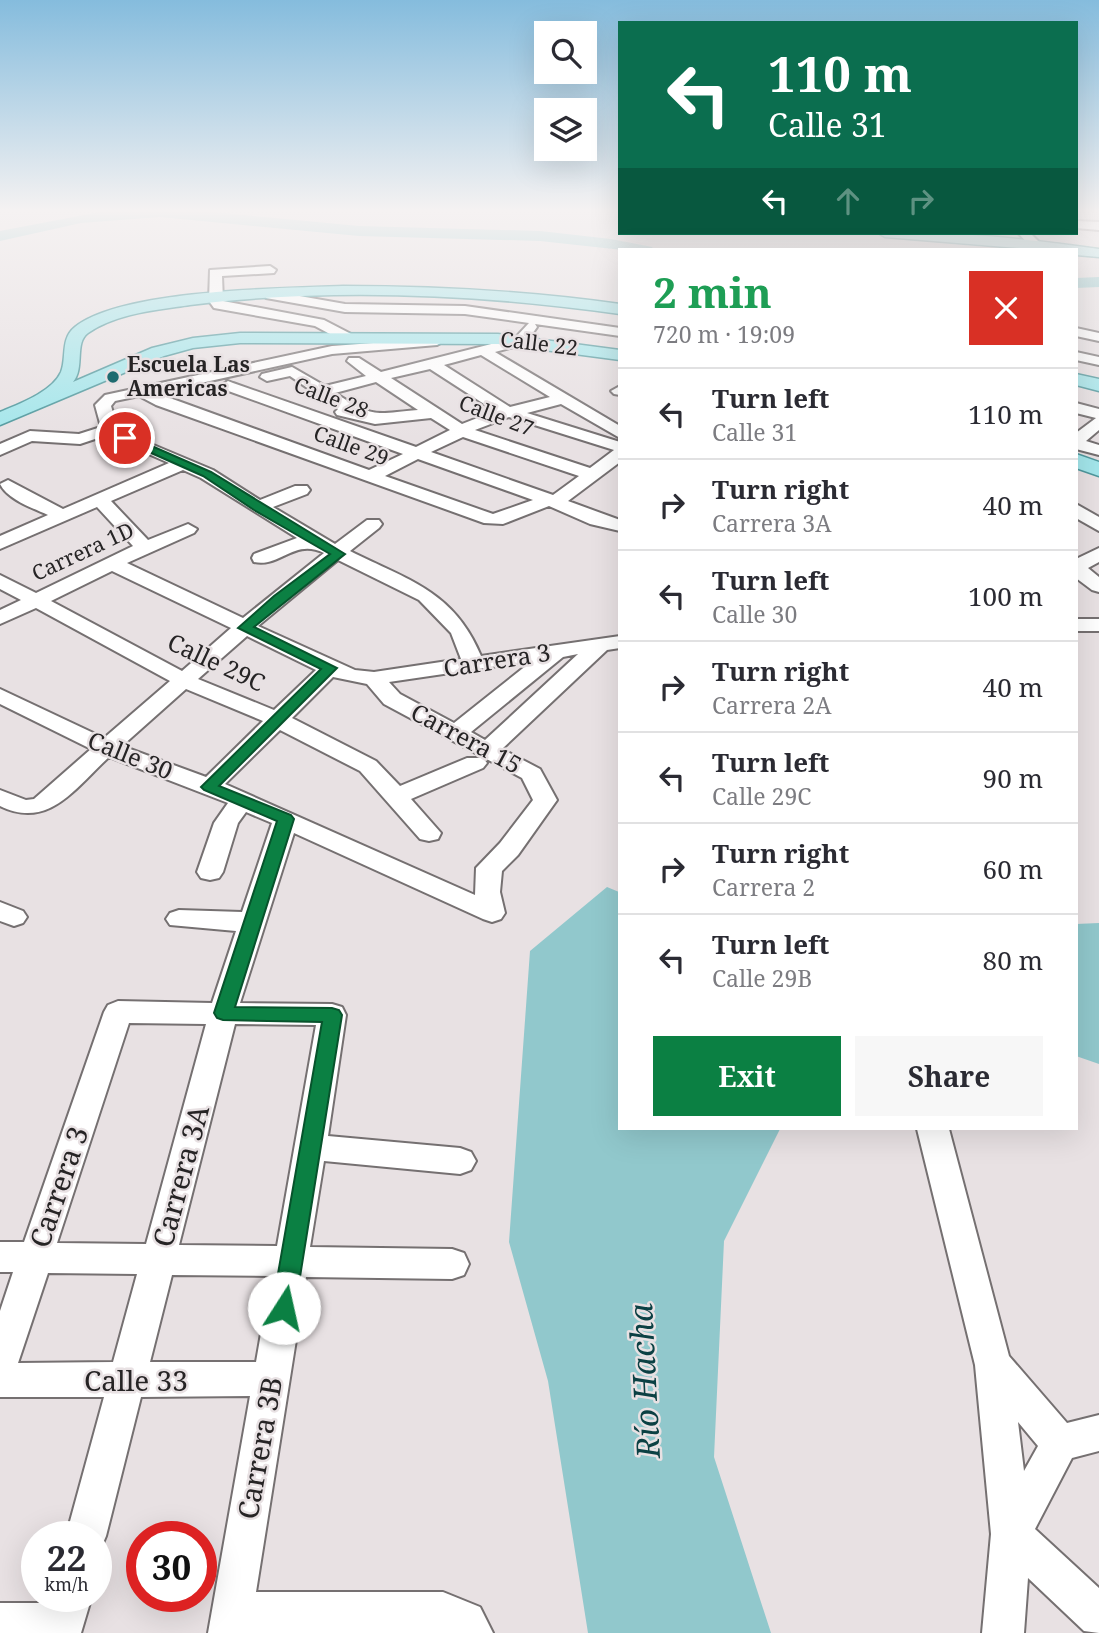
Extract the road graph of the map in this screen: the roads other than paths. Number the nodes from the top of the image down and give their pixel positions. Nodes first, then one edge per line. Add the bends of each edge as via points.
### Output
1 (216, 287) edge
2 (271, 295) junction
3 (217, 298) junction
4 (552, 300) junction
5 (618, 309) edge
6 (535, 320) junction
7 (618, 332) edge
8 (1078, 332) edge
9 (345, 337) junction
10 (1099, 337) edge
11 (471, 338) junction
12 (520, 341) junction
13 (484, 351) junction
14 (618, 355) edge
15 (1078, 356) edge
16 (354, 361) dead end
17 (1099, 361) edge
18 (431, 363) junction
19 (251, 366) junction
20 (377, 376) junction
21 (265, 377) junction
22 (1078, 380) edge
23 (1099, 385) edge
24 (228, 386) junction
25 (141, 391) junction
26 (324, 391) junction
27 (44, 398) junction
28 (562, 399) junction
29 (160, 402) junction
30 (280, 403) junction
31 (1078, 409) edge
32 (505, 411) junction
33 (431, 413) junction
34 (1099, 414) edge
35 (358, 415) junction
36 (316, 418) junction
37 (0, 419) edge
38 (1099, 422) edge
39 (461, 431) junction
40 (618, 432) edge
41 (125, 438) dead end
42 (1078, 438) edge
43 (266, 440) junction
44 (618, 446) edge
45 (0, 450) edge
46 (1099, 450) edge
47 (1078, 452) edge
48 (417, 453) junction
49 (1078, 453) edge
50 (618, 456) edge
51 (184, 463) junction
52 (1099, 470) edge
53 (594, 475) junction
54 (369, 477) junction
55 (8, 485) dead end
56 (302, 490) dead end
57 (100, 500) junction
58 (552, 501) junction
59 (258, 507) junction
60 (1078, 510) edge
61 (64, 516) junction
62 (373, 524) dead end
63 (618, 526) edge
64 (1099, 526) edge
65 (188, 530) dead end
66 (6, 535) edge
67 (314, 541) junction
68 (146, 547) junction
69 (338, 554) junction
70 (1099, 555) edge
71 (261, 558) dead end
72 (113, 564) junction
73 (1078, 567) edge
74 (1078, 570) edge
75 (0, 581) edge
76 (1099, 586) edge
77 (36, 599) junction
78 (0, 618) edge
79 (245, 628) junction
80 (610, 644) edge
81 (557, 652) junction
82 (474, 665) junction
83 (330, 668) junction
84 (374, 678) junction
85 (186, 681) junction
86 (0, 696) edge
87 (276, 719) junction
88 (456, 733) junction
89 (108, 749) junction
90 (482, 756) junction
91 (209, 787) junction
92 (397, 796) junction
93 (0, 797) edge
94 (242, 800) junction
95 (286, 819) junction
96 (429, 833) dead end
97 (210, 872) dead end
98 (492, 913) joint
99 (179, 919) dead end
100 (253, 922) junction
101 (223, 1013) junction
102 (933, 1130) edge
103 (310, 1147) junction
104 (460, 1161) dead end
105 (0, 1257) edge
106 (34, 1258) junction
107 (159, 1258) junction
108 (292, 1261) junction
109 (452, 1264) dead end
110 (0, 1363) edge
111 (993, 1365) junction
112 (272, 1379) junction
113 (0, 1380) edge
114 (126, 1382) junction
115 (1099, 1433) edge
116 (1060, 1443) junction
117 (90, 1521) edge
118 (1011, 1534) junction
119 (67, 1612) edge
120 (1099, 1616) edge
121 (231, 1623) edge
122 (457, 1623) edge
123 (0, 1625) edge
124 (1003, 1633) edge

1 - 3 street
2 - 3 main road
2 - 4 main road via 443,292
2 - 6 street via 345,309 465,310
3 - 9 street, Calle 22 via 219,305 318,323
3 - 27 main road via 135,308 93,322 76,335 69,375
4 - 5 main road
4 - 6 street
6 - 7 street
6 - 12 street
8 - 10 street
9 - 11 main road, Calle 22
9 - 27 main road via 193,343 158,352
11 - 12 main road, Calle 22
11 - 19 street via 332,351
12 - 13 street
12 - 14 main road, Calle 22
13 - 18 street
13 - 28 street
15 - 17 street
16 - 20 street, Calle 27
18 - 20 street
18 - 32 street
19 - 21 street
19 - 25 street
20 - 26 street
20 - 33 street, Calle 27
21 - 24 street
21 - 26 street via 292,371
22 - 23 main road
24 - 29 street
24 - 30 street, Calle 28
25 - 29 street, Calle 29
25 - 45 street via 110,398 103,405 110,429 80,439 30,436
26 - 35 street
27 - 37 main road
28 - 32 street
28 - 40 street
29 - 43 street, Calle 29
30 - 35 street
30 - 36 street, Calle 28
31 - 34 street
32 - 39 street
32 - 44 street
33 - 35 street via 375,419
33 - 39 street, Calle 27
36 - 43 street
36 - 48 street, Calle 28
38 - 42 street
39 - 48 street
39 - 53 street, Calle 27
41 - 51 street
43 - 54 street, Calle 29
46 - 47 street
48 - 54 street
48 - 58 street
49 - 52 main road
50 - 53 street
51 - 57 street
51 - 59 street
53 - 58 street
54 - 58 street, Calle 29 via 497,520
55 - 61 street
56 - 59 street
57 - 61 street
57 - 68 street
58 - 63 street
59 - 67 street
60 - 64 street
61 - 66 street
62 - 69 street
65 - 68 street, Carrera 1D
67 - 69 street
67 - 71 street via 290,545
68 - 72 street, Carrera 1D
69 - 79 street
69 - 82 street via 426,596 461,633
70 - 73 street
72 - 77 street, Carrera 1D
72 - 79 street, Calle 29C
74 - 76 street
75 - 77 street, Calle 29C
77 - 78 street, Carrera 1D
77 - 85 street, Calle 29C
79 - 83 street, Calle 29C
79 - 85 street
80 - 81 street, Carrera 3
80 - 90 street
81 - 82 street, Carrera 3
81 - 88 street
82 - 84 street, Carrera 3
83 - 84 street, Calle 29C
83 - 87 street
84 - 88 street, Carrera 15 via 392,699
85 - 87 street, Calle 29C
85 - 89 street
86 - 89 street, Calle 30
87 - 91 street
87 - 92 street, Calle 29C via 368,766
88 - 90 street, Carrera 15
89 - 91 street, Calle 30
89 - 93 street via 41,805 23,808
90 - 92 street
90 - 98 street, Carrera 15 via 532,774 545,800 489,868 487,892
91 - 94 street, Calle 30
92 - 96 street, Calle 29C
94 - 95 street, Calle 30
94 - 97 street via 226,823
95 - 98 street, Calle 30
95 - 100 street, Carrera 3A
99 - 100 street
100 - 101 street, Carrera 3A
101 - 103 street, Carrera 3B via 332,1015
101 - 106 street, Carrera 3 via 118,1012
101 - 107 street, Carrera 3A
102 - 111 street
103 - 104 street
103 - 108 street, Carrera 3B
105 - 106 street
106 - 107 street
106 - 110 street, Carrera 3
107 - 108 street
107 - 114 street, Carrera 3A
108 - 109 street
108 - 112 street, Carrera 3B
111 - 116 street
111 - 118 street
112 - 114 street, Calle 33
112 - 121 street, Carrera 3B
113 - 114 street, Calle 33
114 - 117 street, Carrera 3A
115 - 116 street
116 - 118 street
118 - 120 street
118 - 124 street
119 - 123 street via 64,1624
121 - 122 street

